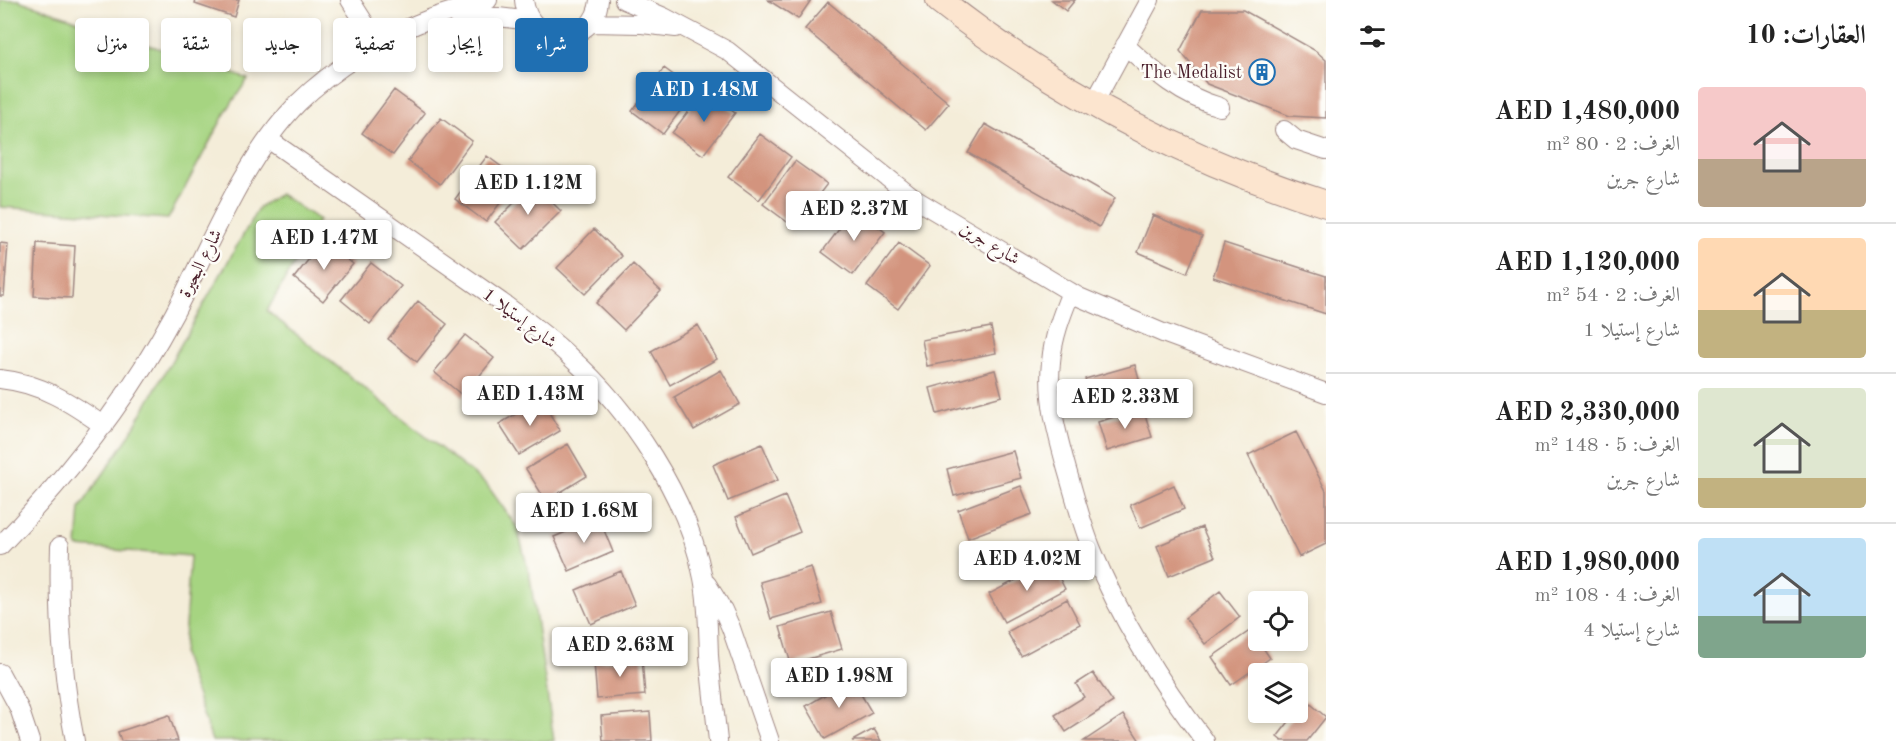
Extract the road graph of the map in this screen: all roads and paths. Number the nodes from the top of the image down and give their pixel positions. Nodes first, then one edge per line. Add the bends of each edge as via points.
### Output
1 (350, 0) edge
2 (488, 0) edge
3 (524, 0) edge
4 (598, 0) edge
5 (624, 0) edge
6 (939, 0) edge
7 (1150, 0) edge
8 (361, 18) edge
9 (432, 18) joint
10 (529, 18) edge
11 (515, 19) edge
12 (590, 23) joint
13 (690, 30) junction
14 (1125, 45) junction
15 (337, 72) edge
16 (1094, 104) junction
17 (1220, 107) dead end
18 (1284, 130) dead end
19 (268, 139) junction
20 (1326, 150) edge
21 (1326, 204) edge
22 (1071, 292) junction
23 (0, 379) edge
24 (1326, 395) edge
25 (104, 426) junction
26 (0, 546) edge
27 (60, 546) dead end
28 (703, 577) junction
29 (0, 673) edge
30 (30, 741) edge
31 (75, 741) edge
32 (718, 741) edge
33 (771, 741) edge
34 (1205, 741) edge

1 - 8 street
2 - 9 street, شارع البحيرة
3 - 10 street
4 - 12 street
5 - 13 street, شارع جرين
6 - 16 main road via 1020,59
7 - 14 street
9 - 11 street, شارع البحيرة
12 - 13 street, شارع جرين
13 - 22 street, شارع جرين via 746,64 913,198
14 - 16 street
14 - 17 street via 1176,88
15 - 19 street, شارع البحيرة via 299,102
16 - 21 main road via 1232,170
18 - 20 street via 1296,140
19 - 25 street, شارع البحيرة via 250,166 173,315
19 - 28 street, شارع إستيلا 1 via 501,302 598,384 646,447 666,482 694,544
22 - 24 street, شارع جرين via 1162,333
22 - 34 street via 1058,325 1051,361 1051,398 1077,505 1092,551 1134,637
23 - 25 street via 62,397
25 - 26 street, شارع البحيرة
27 - 31 street via 61,646
28 - 32 street, شارع إستيلا 1
28 - 33 street via 723,610
29 - 30 street via 19,708

